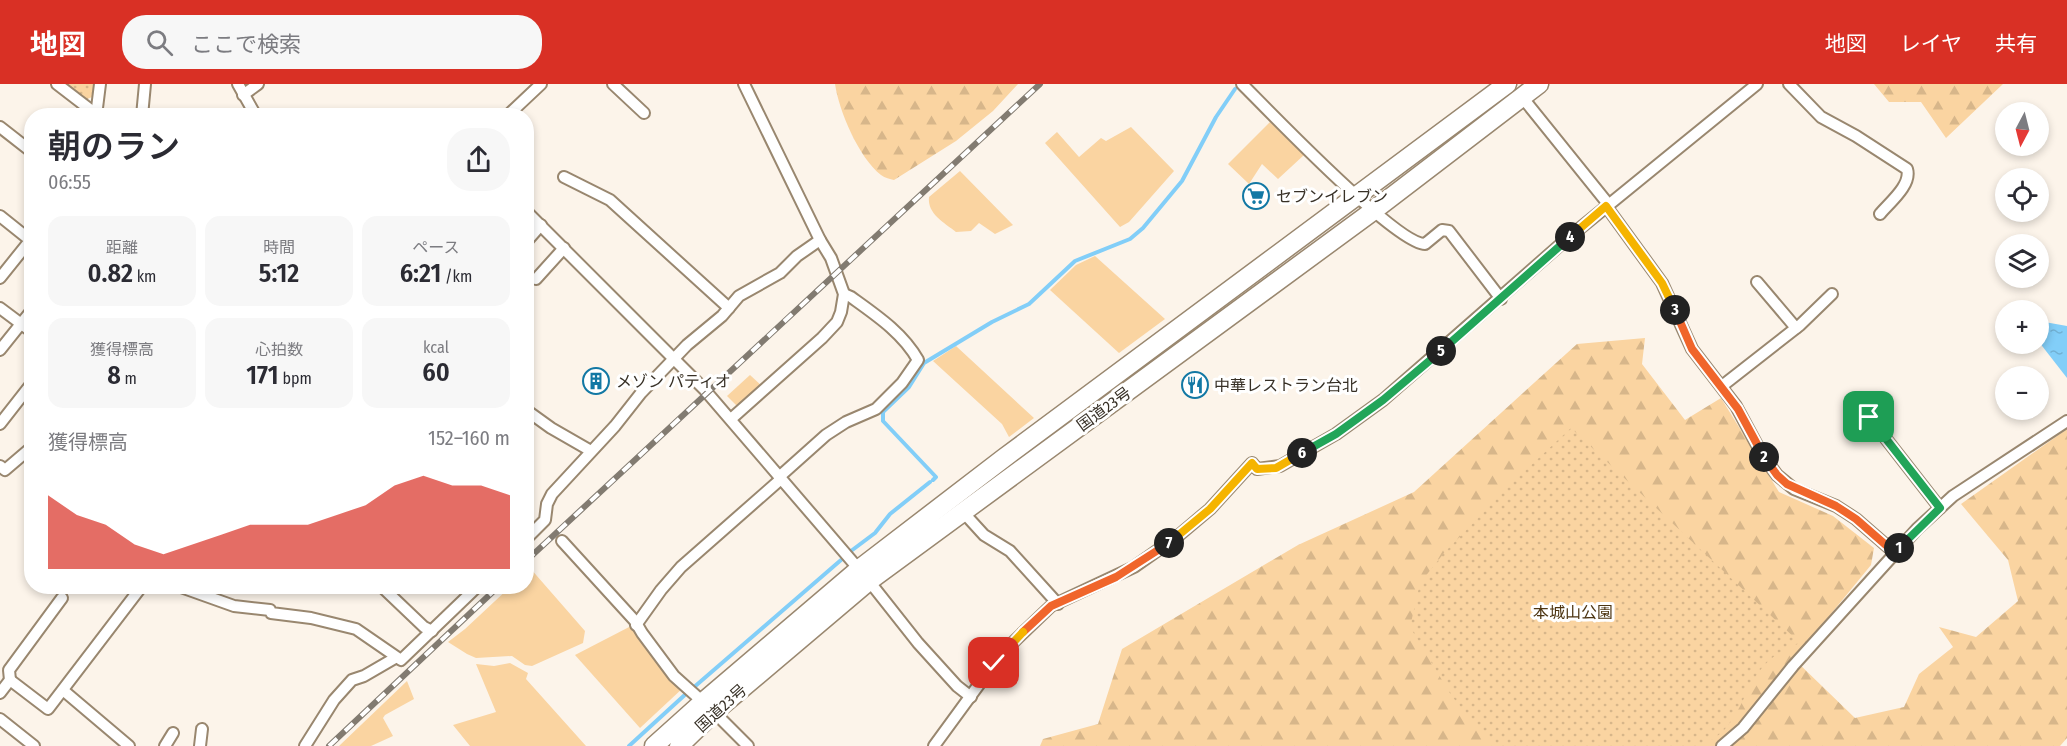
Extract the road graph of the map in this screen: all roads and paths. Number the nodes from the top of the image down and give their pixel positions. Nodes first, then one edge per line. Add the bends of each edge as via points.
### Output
1 (57, 84) edge
2 (100, 84) edge
3 (145, 84) edge
4 (238, 84) edge
5 (258, 84) edge
6 (541, 84) edge
7 (613, 84) edge
8 (744, 84) edge
9 (1242, 84) edge
10 (1507, 84) edge
11 (1539, 84) edge
12 (1757, 84) edge
13 (1789, 84) edge
14 (243, 95) junction
15 (1522, 97) junction
16 (87, 108) edge
17 (97, 108) edge
18 (143, 108) edge
19 (251, 108) edge
20 (516, 108) edge
21 (644, 113) dead end
22 (0, 127) edge
23 (24, 146) edge
24 (564, 177) dead end
25 (1357, 196) junction
26 (1608, 205) junction
27 (1373, 211) junction
28 (1880, 214) dead end
29 (0, 216) edge
30 (534, 218) edge
31 (541, 225) junction
32 (534, 233) edge
33 (24, 234) edge
34 (820, 240) junction
35 (24, 248) edge
36 (564, 248) junction
37 (0, 278) edge
38 (536, 279) dead end
39 (1757, 282) dead end
40 (844, 294) junction
41 (1832, 294) dead end
42 (1501, 298) junction
43 (0, 308) edge
44 (729, 308) junction
45 (24, 319) edge
46 (20, 324) junction
47 (24, 327) edge
48 (1797, 328) junction
49 (0, 350) edge
50 (674, 358) junction
51 (1722, 386) junction
52 (24, 393) edge
53 (534, 416) edge
54 (731, 419) junction
55 (2067, 421) edge
56 (0, 424) edge
57 (1853, 435) dead end
58 (591, 451) junction
59 (24, 454) edge
60 (0, 466) edge
61 (780, 478) junction
62 (1940, 508) junction
63 (963, 512) junction
64 (534, 531) edge
65 (562, 542) dead end
66 (1895, 553) junction
67 (864, 575) junction
68 (136, 594) edge
69 (200, 594) edge
70 (389, 594) edge
71 (470, 594) edge
72 (62, 598) dead end
73 (1058, 604) junction
74 (636, 625) junction
75 (432, 631) junction
76 (395, 658) junction
77 (10, 680) junction
78 (64, 691) junction
79 (0, 693) edge
80 (971, 696) junction
81 (709, 707) junction
82 (0, 719) edge
83 (202, 729) dead end
84 (174, 733) dead end
85 (34, 746) edge
86 (129, 746) edge
87 (165, 746) edge
88 (200, 746) edge
89 (305, 746) edge
90 (654, 746) edge
91 (679, 746) edge
92 (748, 746) edge
93 (934, 746) edge
94 (1722, 746) edge

1 - 16 street
2 - 17 street
3 - 18 street
4 - 14 street
5 - 14 street
6 - 20 street
7 - 21 street
8 - 34 street
9 - 25 street
10 - 25 highway, 国道23号
11 - 15 highway, 国道23号
12 - 26 street
13 - 28 street via 1821,117 1907,169 1906,183
14 - 19 street
15 - 26 street
15 - 27 highway, 国道23号
22 - 23 street
24 - 44 street via 610,200
25 - 27 street
25 - 67 highway, 国道23号 via 1004,458
26 - 42 street
26 - 51 street via 1662,283 1692,349
27 - 42 street via 1420,244 1447,230
27 - 63 highway, 国道23号
29 - 33 street
30 - 31 street
31 - 32 street
31 - 36 street
34 - 40 street
34 - 44 street via 780,273 740,296
35 - 37 street
36 - 38 street
36 - 50 street
39 - 48 street
40 - 54 street via 837,322
40 - 61 street via 908,343 918,360 907,378 876,409 825,435
41 - 48 street
42 - 73 street via 1383,400 1336,434 1276,468 1257,469 1252,463 1210,509 1178,536 1134,567
43 - 46 street
44 - 50 street
45 - 46 street
46 - 47 street
46 - 49 street
48 - 51 street
50 - 54 street
50 - 58 street
51 - 66 street via 1763,456 1782,480 1836,506
52 - 56 street
53 - 58 street
54 - 61 street
55 - 62 street
57 - 62 street via 1869,417
58 - 64 street via 552,494 544,520
59 - 60 street via 5,470
61 - 67 street
61 - 74 street via 681,567
62 - 66 street
63 - 67 highway, 国道23号
63 - 73 street via 984,535 1010,551
65 - 74 street
66 - 94 street via 1743,728
67 - 80 street via 932,660
67 - 81 highway, 国道23号
68 - 78 street
69 - 76 street via 234,606 356,629
70 - 75 street
71 - 75 street
72 - 77 street via 9,670
73 - 80 street via 1051,606 1002,653
74 - 81 street via 674,676
75 - 76 street via 401,660
76 - 89 street via 351,680
77 - 78 street via 48,709
77 - 79 street
78 - 86 street
80 - 93 street
81 - 90 highway, 国道23号
81 - 91 highway, 国道23号
81 - 92 street
82 - 85 street
83 - 88 street
84 - 87 street

